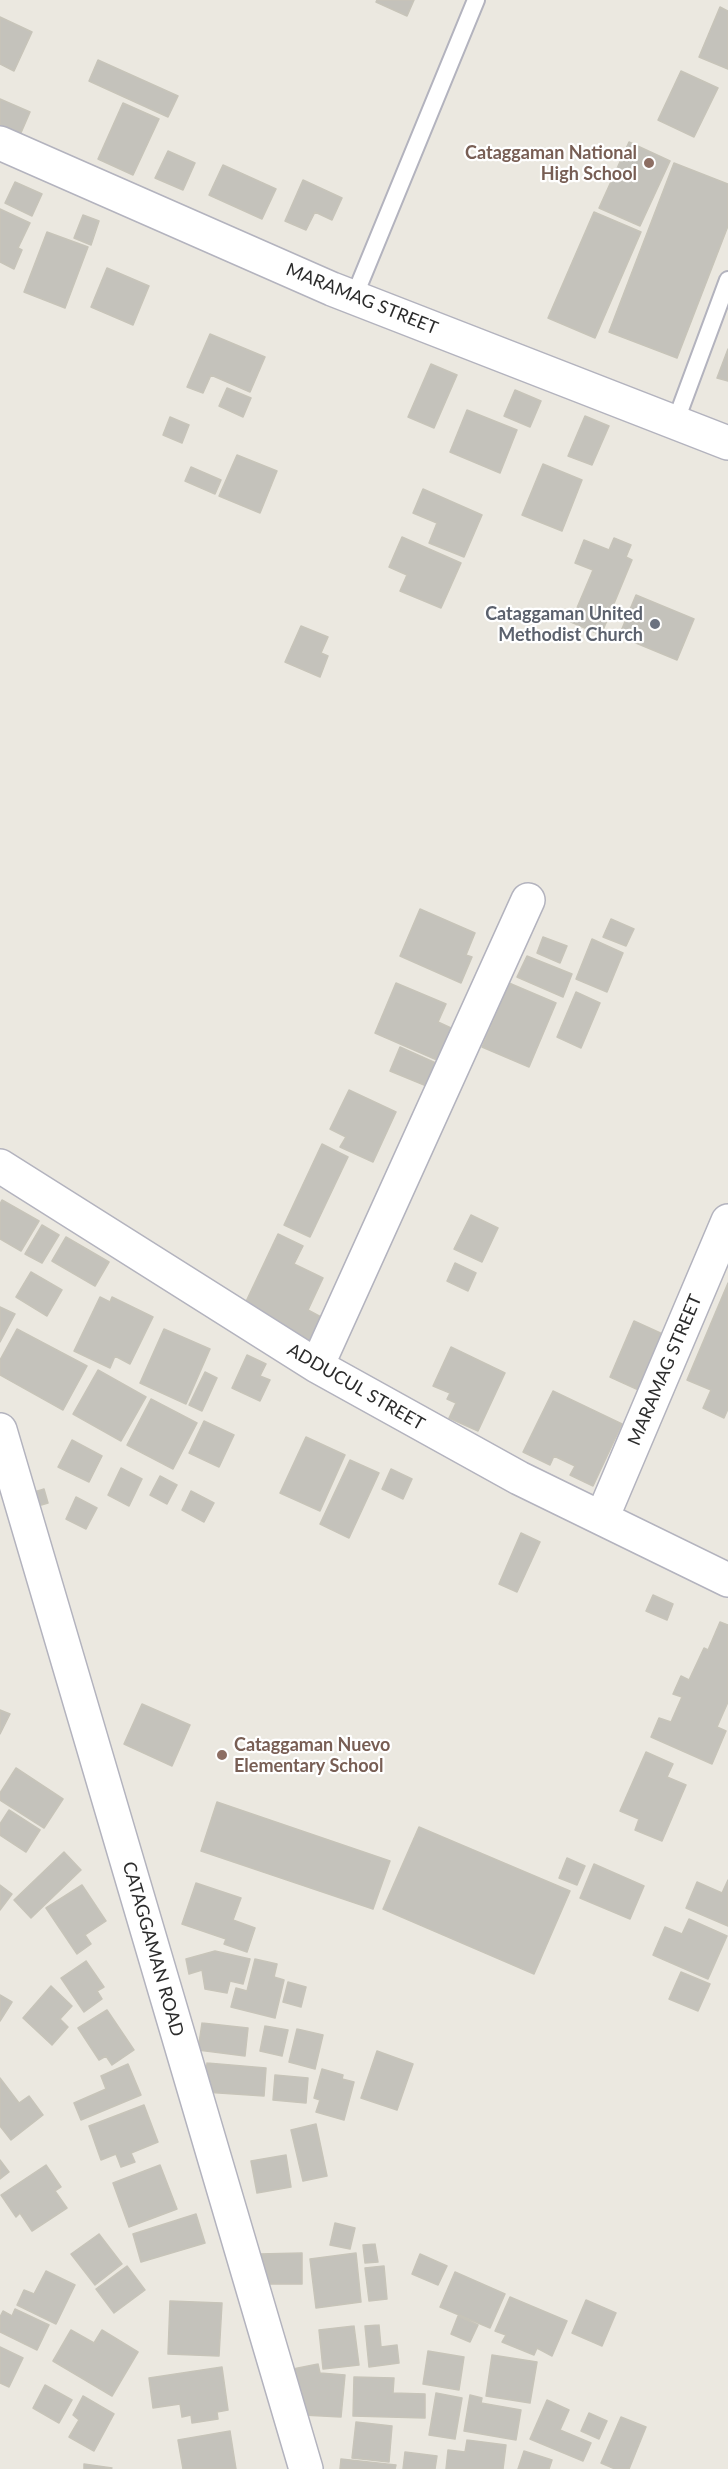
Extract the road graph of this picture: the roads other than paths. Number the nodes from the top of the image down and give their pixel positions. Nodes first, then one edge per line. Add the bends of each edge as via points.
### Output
1 (476, 0) edge
2 (0, 143) edge
3 (728, 280) edge
4 (354, 297) junction
5 (675, 423) junction
6 (728, 443) edge
7 (528, 900) dead end
8 (0, 1166) edge
9 (728, 1221) edge
10 (317, 1366) junction
11 (0, 1430) edge
12 (602, 1518) junction
13 (728, 1580) edge
14 (306, 2469) edge

1 - 4 lane
2 - 4 street, MARAMAG STREET
3 - 5 lane
4 - 5 street, MARAMAG STREET
5 - 6 street, MARAMAG STREET
7 - 10 street
8 - 10 street, ADDUCUL STREET
9 - 12 street, MARAMAG STREET
10 - 12 street, ADDUCUL STREET via 519,1478
11 - 14 street, CATAGGAMAN ROAD
12 - 13 street, ADDUCUL STREET

